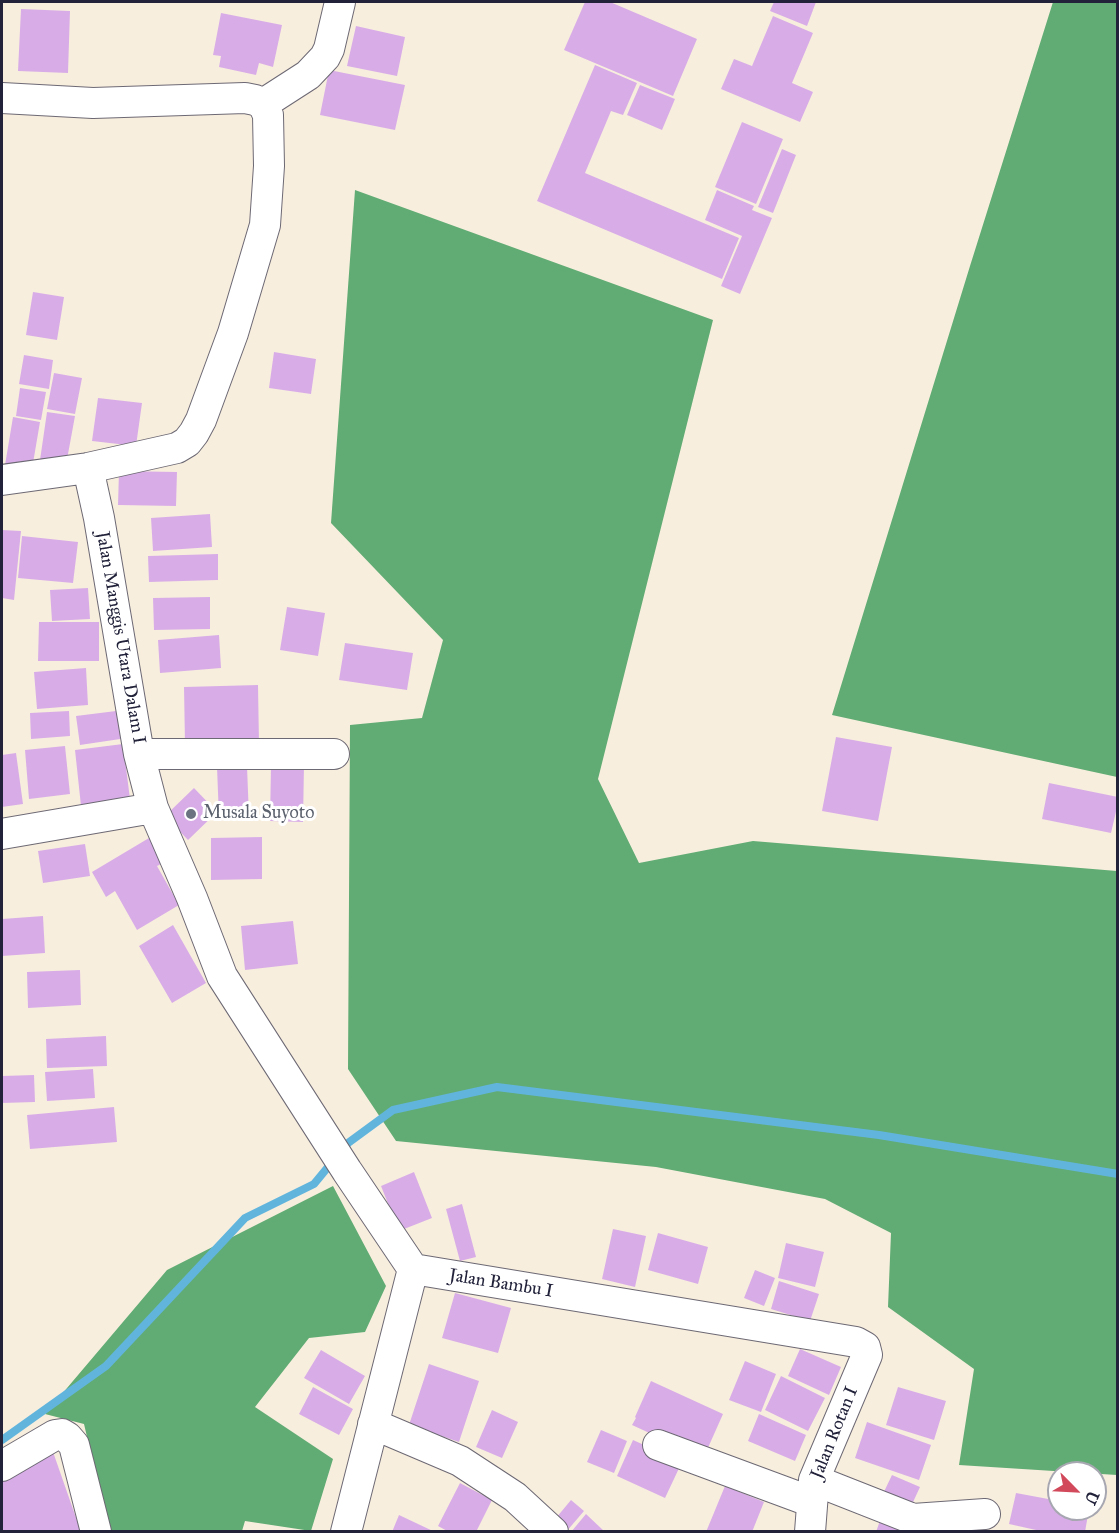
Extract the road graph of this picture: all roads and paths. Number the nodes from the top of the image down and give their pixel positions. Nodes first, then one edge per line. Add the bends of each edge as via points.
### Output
1 (340, 2) edge
2 (2, 98) edge
3 (263, 104) junction
4 (88, 468) junction
5 (2, 480) edge
6 (139, 754) junction
7 (334, 754) dead end
8 (153, 808) junction
9 (2, 834) edge
10 (413, 1269) junction
11 (856, 1342) joint
12 (373, 1425) junction
13 (658, 1445) dead end
14 (2, 1466) edge
15 (812, 1505) edge
16 (985, 1514) dead end
17 (96, 1532) edge
18 (346, 1532) edge
19 (553, 1532) edge

1 - 3 street via 325,57 308,75
2 - 3 street via 93,103 245,98
3 - 4 street via 268,115 269,166 265,225 233,333 201,420 187,442 177,448
4 - 5 street
4 - 6 street, Jalan Manggis Utara Dalam I
6 - 7 street
6 - 8 street, Jalan Manggis Utara Dalam I
8 - 9 street
8 - 10 street, Jalan Manggis Utara Dalam I via 222,976
10 - 11 street, Jalan Bambu I
10 - 12 street
11 - 15 street, Jalan Rotan I via 865,1347 867,1355
12 - 18 street
12 - 19 street via 459,1461 515,1497
13 - 15 street
14 - 17 street via 55,1435 67,1437 74,1445
15 - 16 street via 913,1519

